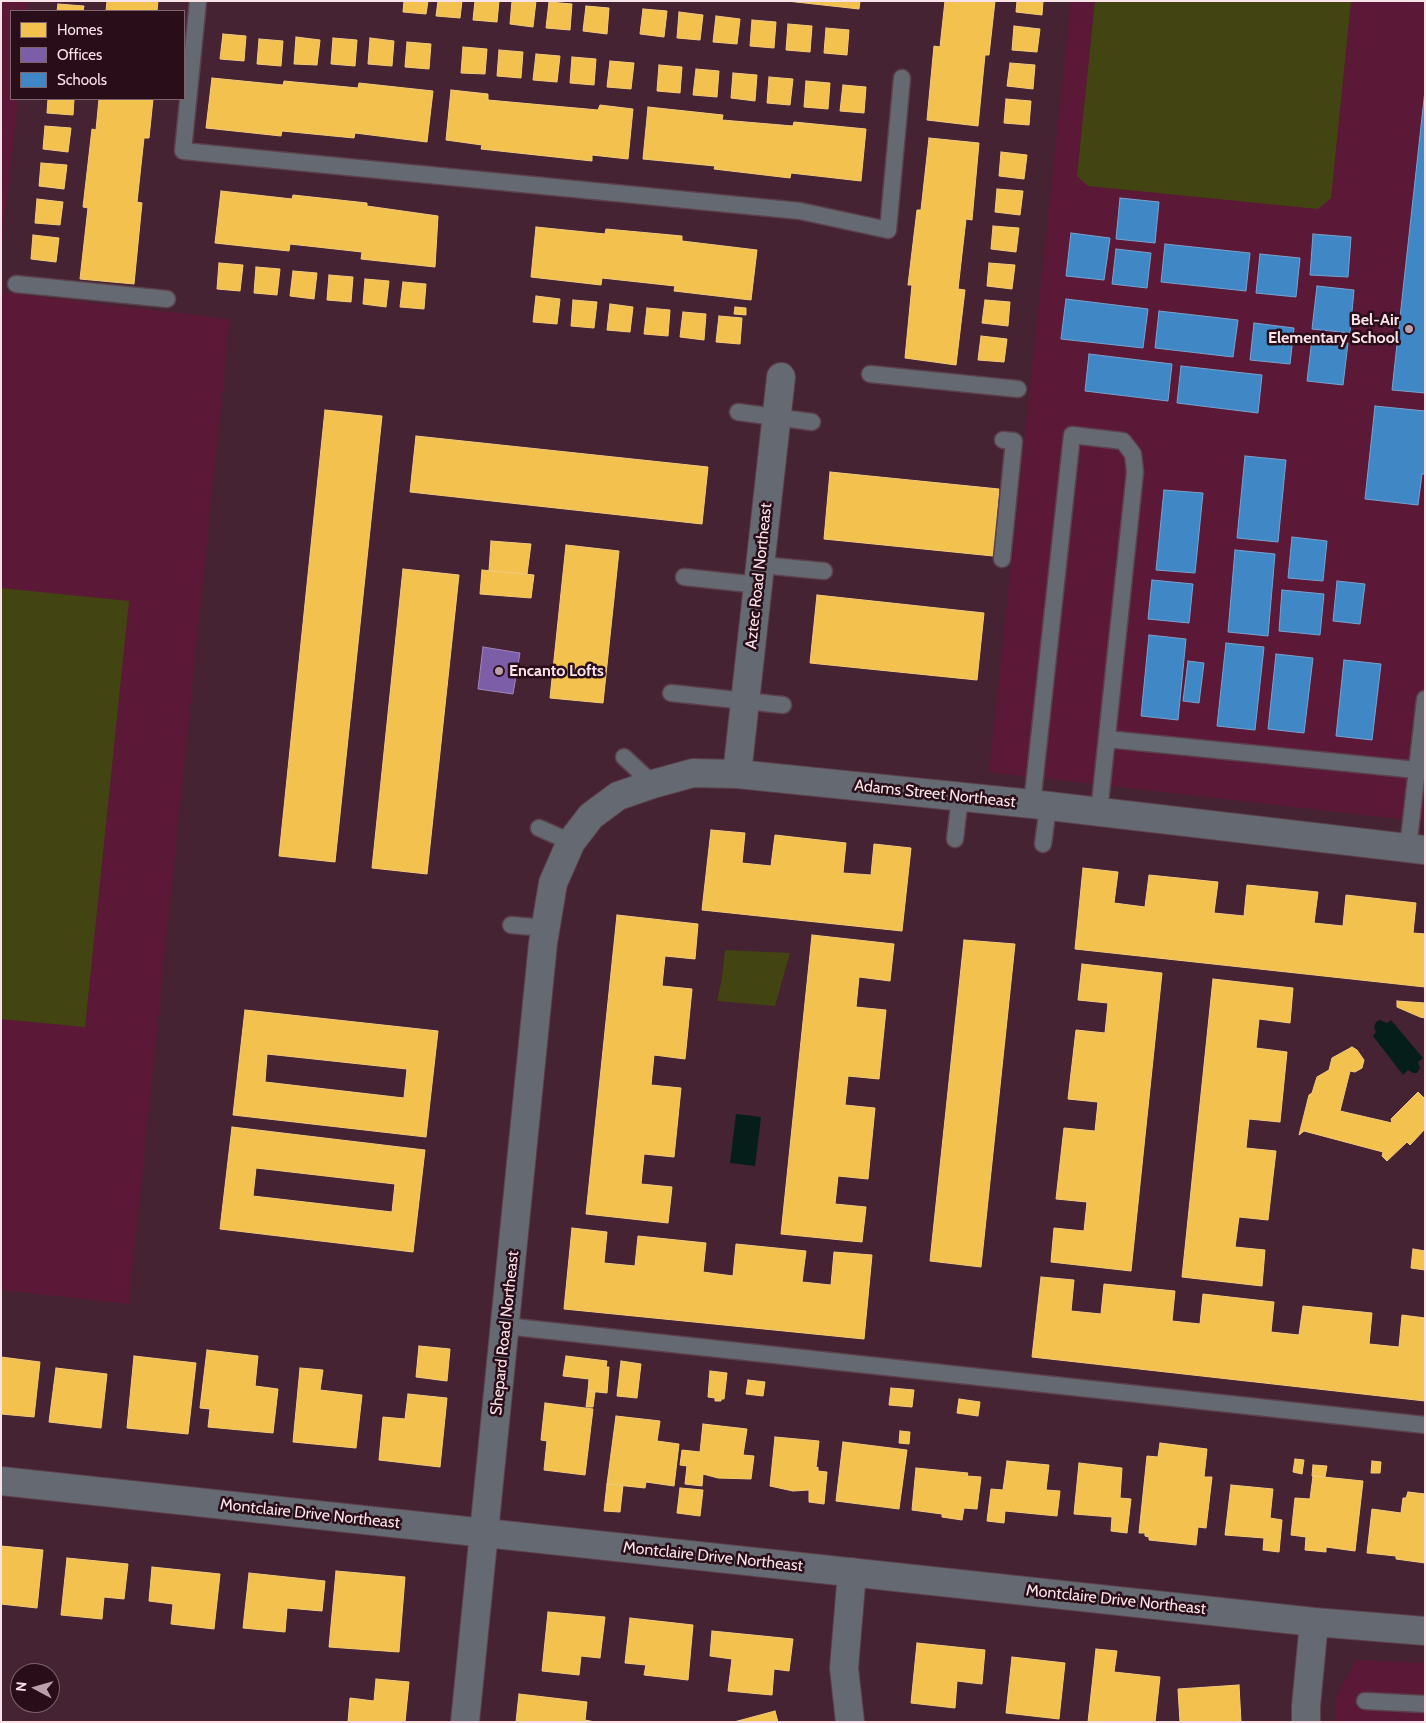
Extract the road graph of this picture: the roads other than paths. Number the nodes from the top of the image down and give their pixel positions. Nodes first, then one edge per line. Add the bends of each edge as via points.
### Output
1 (198, 1) edge
2 (902, 78) dead end
3 (16, 284) dead end
4 (167, 299) dead end
5 (870, 374) dead end
6 (781, 377) dead end
7 (1018, 389) dead end
8 (738, 412) dead end
9 (777, 417) junction
10 (812, 422) dead end
11 (1003, 440) dead end
12 (1002, 560) dead end
13 (824, 571) dead end
14 (760, 575) junction
15 (684, 577) dead end
16 (670, 693) dead end
17 (1425, 699) edge
18 (746, 701) junction
19 (783, 705) dead end
20 (1107, 739) junction
21 (624, 757) dead end
22 (1417, 770) junction
23 (737, 774) junction
24 (653, 784) junction
25 (960, 797) junction
26 (1040, 805) junction
27 (1099, 812) junction
28 (539, 828) dead end
29 (955, 839) dead end
30 (571, 842) junction
31 (1043, 844) dead end
32 (1416, 849) edge
33 (512, 925) dead end
34 (545, 936) junction
35 (505, 1326) junction
36 (1425, 1425) edge
37 (1, 1481) edge
38 (484, 1533) junction
39 (852, 1572) junction
40 (1314, 1622) junction
41 (1425, 1631) edge
42 (1365, 1701) dead end
43 (1425, 1704) edge
44 (465, 1722) edge
45 (850, 1722) edge
46 (1306, 1722) edge

1 - 2 lane via 184,151 800,211 888,230
3 - 4 lane
5 - 7 lane
6 - 9 street, Aztec Road Northeast
8 - 9 lane
9 - 10 lane
9 - 14 street, Aztec Road Northeast
11 - 12 lane via 1014,441
13 - 14 lane
14 - 15 lane
14 - 18 street, Aztec Road Northeast
16 - 18 lane
17 - 22 lane
18 - 19 lane
18 - 23 street, Aztec Road Northeast
20 - 22 lane
20 - 26 lane via 1135,472 1133,454 1123,441 1072,436
20 - 27 lane
21 - 24 lane
22 - 32 lane
23 - 24 street, Adams Street Northeast via 693,773
23 - 25 street, Adams Street Northeast
24 - 30 street, Adams Street Northeast via 618,796 591,816
25 - 26 street, Adams Street Northeast
25 - 29 lane
26 - 27 street, Adams Street Northeast
26 - 31 lane
27 - 32 street, Adams Street Northeast
28 - 30 lane
30 - 34 street, Adams Street Northeast via 553,882
33 - 34 lane
34 - 35 street, Shepard Road Northeast
35 - 36 lane
35 - 38 street, Shepard Road Northeast
37 - 38 street, Montclaire Drive Northeast
38 - 39 street, Montclaire Drive Northeast
38 - 44 street, Shepard Road Northeast
39 - 40 street, Montclaire Drive Northeast
39 - 45 street via 844,1668
40 - 41 street, Montclaire Drive Northeast
40 - 46 street
42 - 43 lane

